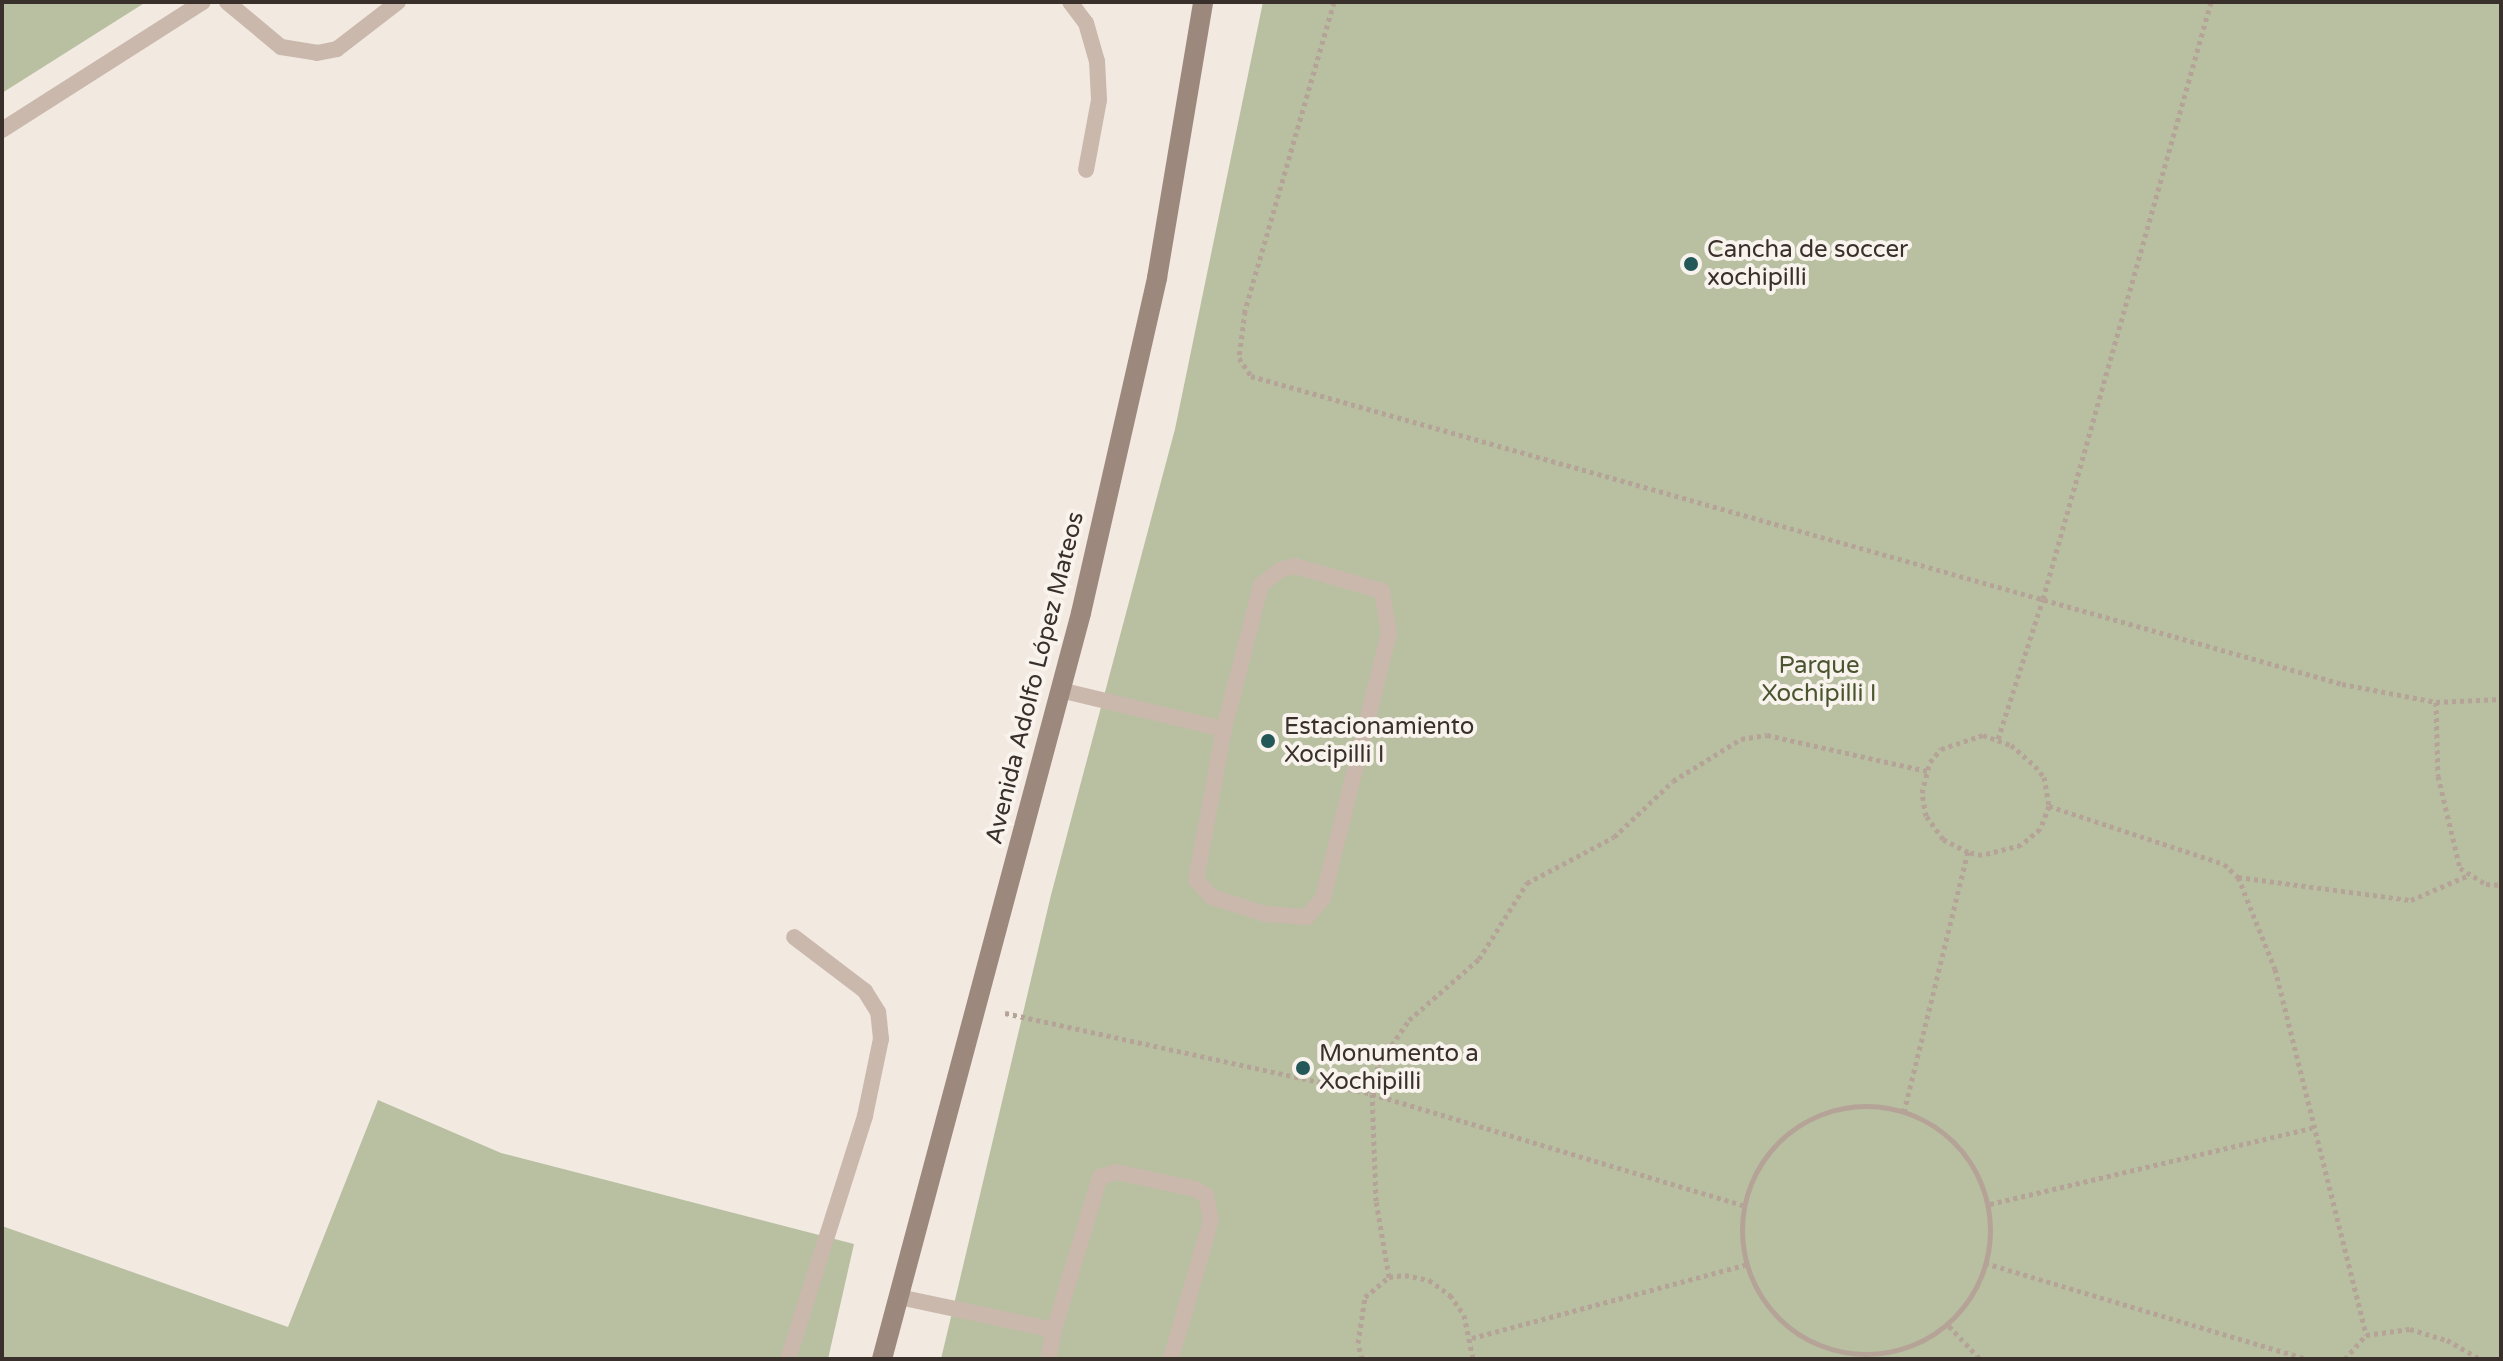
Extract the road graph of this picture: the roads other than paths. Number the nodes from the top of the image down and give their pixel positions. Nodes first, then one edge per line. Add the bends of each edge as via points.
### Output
1 (203, 2) edge
2 (227, 2) edge
3 (398, 2) edge
4 (1070, 2) edge
5 (1203, 2) edge
6 (2, 130) edge
7 (1086, 170) dead end
8 (1060, 690) junction
9 (1224, 729) junction
10 (794, 937) dead end
11 (899, 1297) junction
12 (1054, 1330) junction
13 (788, 1359) edge
14 (882, 1359) edge
15 (1048, 1359) edge
16 (1171, 1359) edge

1 - 6 lane
2 - 3 lane via 281,47 317,53 337,49
4 - 7 lane via 1086,23 1097,61 1099,100
5 - 8 street, Avenida Adolfo López Mateos via 1157,278
8 - 9 lane
8 - 11 street, Avenida Adolfo López Mateos
9 - 9 lane via 1196,880 1212,897 1265,914 1307,917 1323,898 1389,633 1382,591 1295,566 1261,585
10 - 13 lane via 865,991 878,1012 881,1039 865,1116
11 - 12 lane
11 - 14 street, Avenida Adolfo López Mateos
12 - 15 lane
12 - 16 lane via 1100,1177 1116,1172 1195,1189 1206,1195 1211,1220

